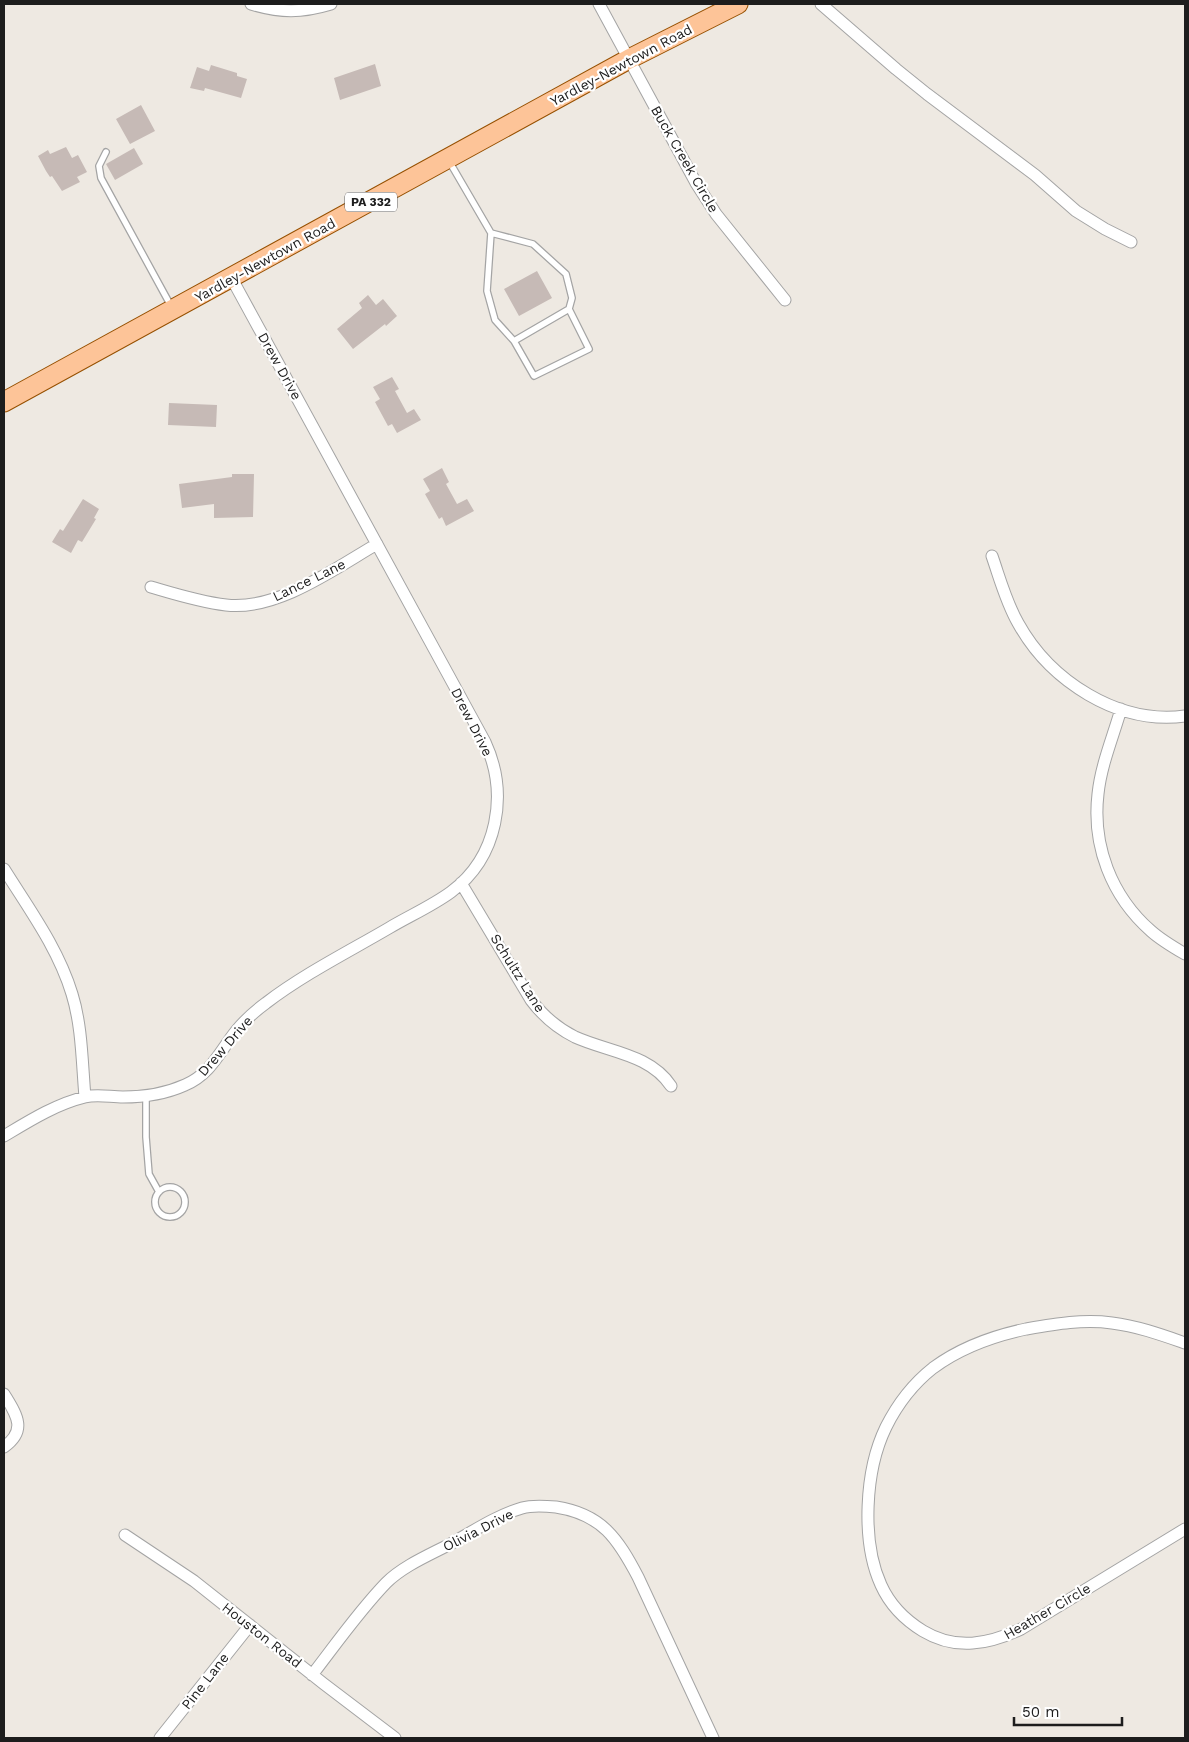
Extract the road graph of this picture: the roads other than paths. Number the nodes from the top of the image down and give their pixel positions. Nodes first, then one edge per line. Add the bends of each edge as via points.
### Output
1 (250, 4) edge
2 (331, 4) edge
3 (599, 4) edge
4 (738, 4) edge
5 (821, 4) edge
6 (629, 59) junction
7 (106, 152) dead end
8 (448, 159) junction
9 (491, 233) junction
10 (1131, 242) dead end
11 (232, 279) junction
12 (785, 300) dead end
13 (173, 310) junction
14 (569, 310) junction
15 (514, 341) junction
16 (4, 402) edge
17 (377, 544) junction
18 (992, 556) dead end
19 (151, 587) dead end
20 (1121, 709) junction
21 (1185, 716) edge
22 (4, 869) edge
23 (461, 883) junction
24 (1185, 954) edge
25 (671, 1086) dead end
26 (146, 1096) junction
27 (85, 1097) junction
28 (4, 1136) edge
29 (159, 1192) junction
30 (1185, 1343) edge
31 (4, 1394) edge
32 (4, 1447) edge
33 (1185, 1529) edge
34 (125, 1535) dead end
35 (250, 1625) junction
36 (312, 1675) junction
37 (160, 1738) edge
38 (395, 1738) edge
39 (714, 1738) edge

1 - 2 street via 282,12 313,10
3 - 6 street, Buck Creek Circle
4 - 6 main road, Yardley-Newtown Road / PA 332
5 - 10 street via 919,88 1035,175 1076,211
6 - 8 main road, Yardley-Newtown Road / PA 332
6 - 12 street, Buck Creek Circle via 716,214
7 - 13 lane via 99,166 101,178
8 - 9 lane
8 - 11 main road, Yardley-Newtown Road / PA 332
9 - 14 lane via 533,244 566,274 572,298
9 - 15 lane via 487,291 495,320
11 - 13 main road, Yardley-Newtown Road / PA 332
11 - 17 street, Drew Drive
13 - 16 main road, Yardley-Newtown Road / PA 332
14 - 15 lane
14 - 15 lane via 590,349 534,376
17 - 19 street, Lance Lane via 288,593 246,605 194,600
17 - 23 street, Drew Drive via 485,742 495,769 498,785 496,822 476,866
18 - 20 street via 1019,624 1045,660 1077,687
20 - 21 street via 1155,717
20 - 24 street via 1098,794 1100,846 1119,894 1134,914 1151,931
22 - 27 street via 50,943 72,995
23 - 25 street, Schultz Lane via 542,1014 577,1038 635,1058 664,1075
23 - 26 street, Drew Drive via 267,1002 248,1017 222,1053 199,1077 187,1085
26 - 27 street, Drew Drive
26 - 29 lane via 149,1174
27 - 28 street, Drew Drive via 56,1107
29 - 29 lane via 155,1201 158,1211 166,1217 177,1216 184,1208 185,1198 178,1190 168,1187
30 - 33 street, Heather Circle via 1113,1323 1062,1322 1010,1332 950,1357 913,1387 886,1427 872,1471 868,1520 876,1575 898,1610 928,1634 975,1644 1002,1638 1021,1629
31 - 32 street via 18,1419 16,1435
34 - 35 street, Houston Road via 194,1581
35 - 36 street, Houston Road
35 - 37 street, Pine Lane
36 - 38 street, Houston Road
36 - 39 street, Olivia Drive via 387,1582 410,1566 521,1508 568,1509 603,1526 625,1552

